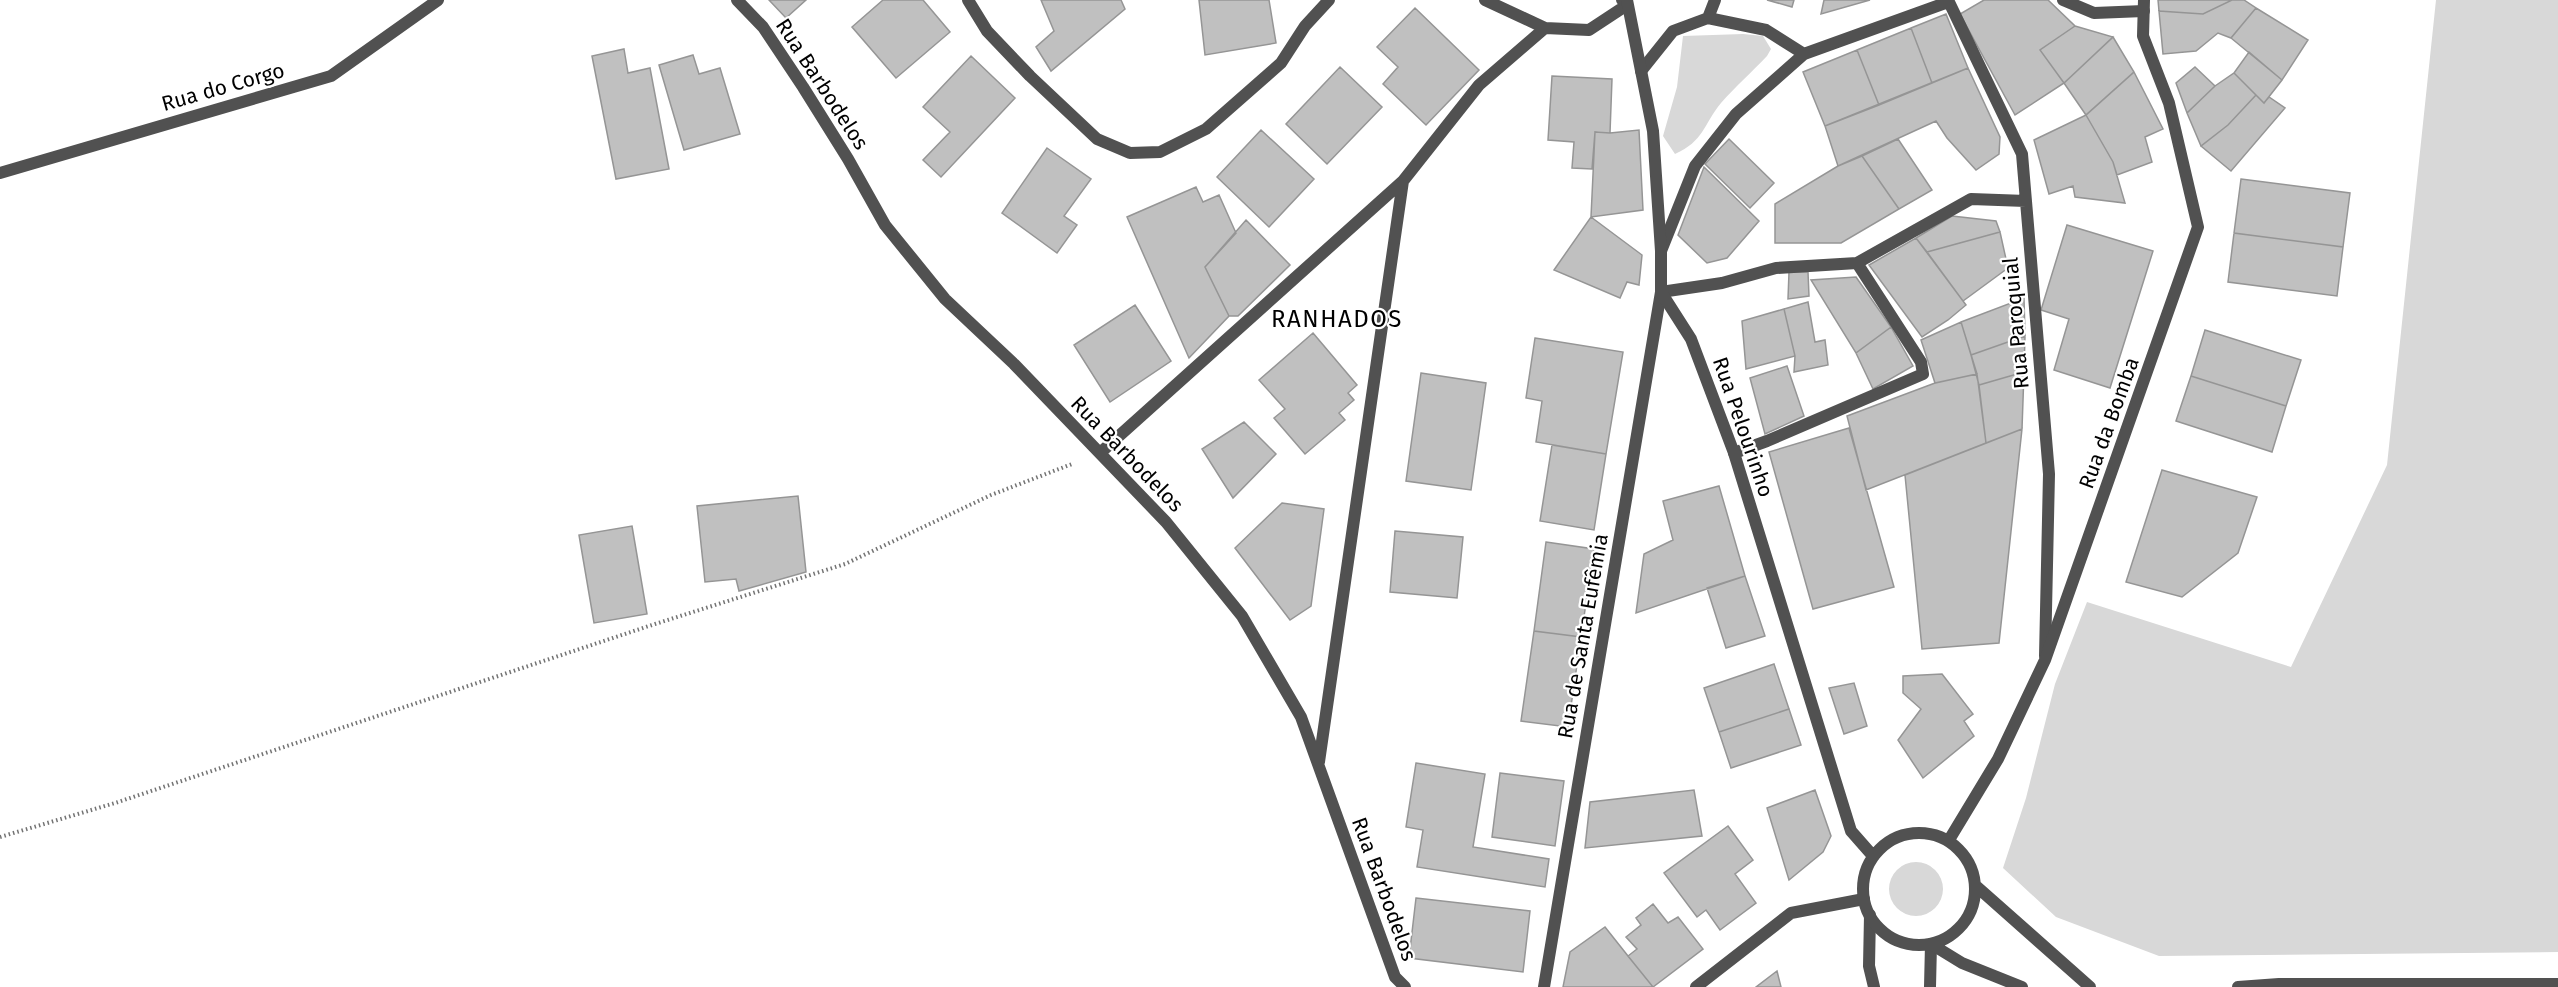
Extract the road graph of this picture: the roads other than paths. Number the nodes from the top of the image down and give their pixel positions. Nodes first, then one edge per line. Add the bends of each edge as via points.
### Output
1 (438, 0) edge
2 (737, 0) edge
3 (968, 0) edge
4 (1329, 0) edge
5 (1485, 0) edge
6 (1715, 0) edge
7 (2063, 0) edge
8 (1948, 1) edge
9 (1626, 2) edge
10 (2144, 6) edge
11 (1708, 18) junction
12 (1545, 28) junction
13 (1804, 54) junction
14 (1641, 71) junction
15 (0, 173) edge
16 (1403, 181) junction
17 (2026, 201) junction
18 (1661, 251) junction
19 (1857, 263) junction
20 (1661, 292) junction
21 (1100, 453) junction
22 (1734, 453) junction
23 (2045, 660) junction
24 (1318, 763) junction
25 (1949, 840) junction
26 (1873, 856) junction
27 (1976, 886) junction
28 (1864, 899) junction
29 (1870, 915) junction
30 (1931, 944) junction
31 (1995, 982) edge
32 (2553, 985) edge
33 (1405, 987) edge
34 (1544, 987) edge
35 (1696, 987) edge
36 (1874, 987) edge
37 (1930, 987) edge
38 (2022, 987) edge
39 (2090, 987) edge
40 (2238, 987) edge

1 - 15 street, Rua do Corgo via 331,76
2 - 21 street, Rua Barbodelos via 763,27 803,87 885,225 945,299
3 - 4 street via 987,31 1030,76 1097,139 1130,153 1160,152 1206,129 1281,63 1305,26
5 - 12 street
6 - 11 street
7 - 10 street via 2094,13
8 - 13 street
8 - 17 street, Rua Paroquial via 2022,154
9 - 12 street via 1589,30
9 - 14 street
10 - 23 street, Rua da Bomba via 2143,36 2169,103 2198,227
11 - 13 street via 1766,30
11 - 14 street via 1673,31
12 - 16 street via 1479,85
13 - 18 street via 1736,114 1695,166
14 - 18 street via 1653,130
16 - 21 street
16 - 24 street
17 - 19 street via 1971,198
17 - 23 street, Rua Paroquial via 2049,474
18 - 20 street
19 - 20 street via 1776,268 1722,283
19 - 22 street via 1921,362 1923,374
20 - 22 street, Rua Pelourinho via 1691,339
20 - 34 street, Rua de Santa Eufêmia
21 - 24 street, Rua Barbodelos via 1166,522 1242,616 1301,717
22 - 26 street, Rua Pelourinho via 1851,831
23 - 25 street, Rua da Bomba via 1998,759
24 - 33 street, Rua Barbodelos via 1395,977
25 - 26 street via 1917,832 1900,835
25 - 27 street via 1963,853
26 - 28 street via 1866,869
27 - 30 street via 1964,924 1955,933
27 - 39 street
28 - 29 street
28 - 35 street via 1791,913
29 - 30 street via 1878,927 1903,943
29 - 36 street via 1869,966
30 - 31 street
30 - 37 street
31 - 38 street
32 - 40 street

